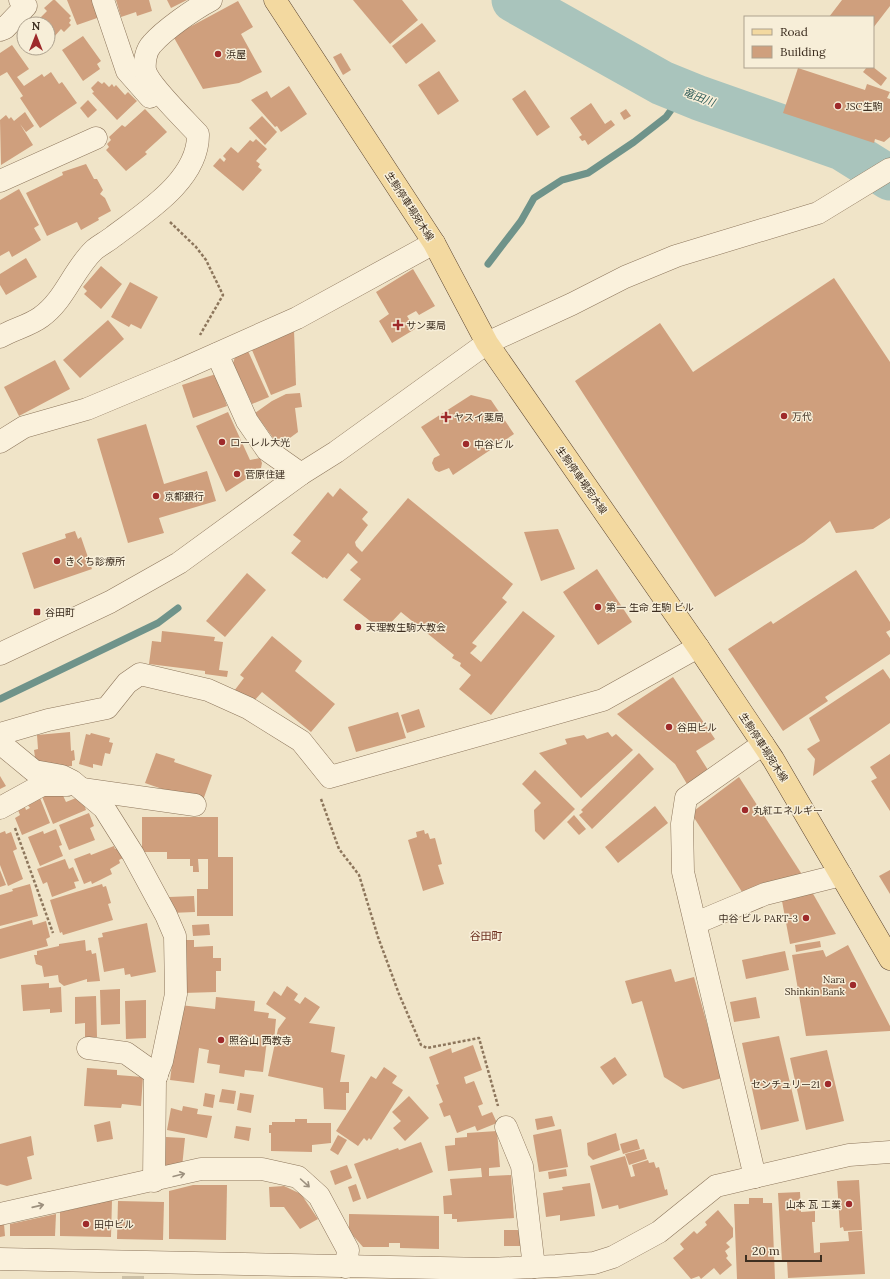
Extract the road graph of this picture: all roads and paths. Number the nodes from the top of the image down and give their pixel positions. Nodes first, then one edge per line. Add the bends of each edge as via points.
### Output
1 (20, 0) edge
2 (103, 0) edge
3 (211, 0) edge
4 (275, 0) edge
5 (0, 30) edge
6 (96, 138) dead end
7 (198, 144) junction
8 (890, 169) edge
9 (0, 181) edge
10 (169, 221) dead end
11 (434, 243) junction
12 (0, 337) edge
13 (197, 340) dead end
14 (487, 342) junction
15 (217, 354) junction
16 (0, 442) edge
17 (301, 474) junction
18 (698, 647) junction
19 (0, 654) edge
20 (0, 734) edge
21 (0, 743) edge
22 (763, 744) junction
23 (330, 777) junction
24 (80, 788) junction
25 (3, 806) edge
26 (195, 806) dead end
27 (841, 875) junction
28 (696, 923) junction
29 (53, 932) dead end
30 (890, 959) edge
31 (88, 1048) dead end
32 (157, 1075) junction
33 (506, 1127) joint
34 (890, 1152) edge
35 (755, 1177) junction
36 (154, 1181) junction
37 (0, 1214) edge
38 (0, 1259) edge
39 (346, 1267) junction
40 (534, 1267) junction

1 - 5 street via 26,6
2 - 7 street via 127,71
3 - 7 street via 194,9 151,44 145,59 145,71 154,86 198,134
4 - 11 main road, 生駒停車場宛木線
6 - 9 street
7 - 12 street via 192,164 172,191 94,250 81,264 59,300 41,318
8 - 14 street via 818,213 676,256 625,276 572,304
10 - 13 path via 206,260 223,295
11 - 14 main road, 生駒停車場宛木線
11 - 15 street via 297,318
14 - 17 street via 336,452
14 - 18 main road, 生駒停車場宛木線
15 - 16 street via 87,409 24,427
15 - 17 street via 247,421 267,450
17 - 19 street via 179,563 110,602
18 - 22 main road, 生駒停車場宛木線
18 - 23 street via 602,700
20 - 23 street via 48,720 107,708 127,683 140,674 208,690 248,708 301,741
21 - 24 street via 34,771 62,776
22 - 27 main road, 生駒停車場宛木線
22 - 28 street via 686,798 682,824 683,872
23 - 33 path via 318,788 321,801 339,849 359,875 378,938 422,1045 427,1048 479,1038
24 - 25 street via 60,784 42,785
24 - 26 street
24 - 32 street via 104,808 133,854 175,936 176,994
25 - 29 path
27 - 28 street via 765,894
27 - 30 main road, 生駒停車場宛木線
28 - 35 street
31 - 32 street via 126,1053
32 - 36 street
33 - 40 street via 522,1166
34 - 35 street via 849,1155
35 - 40 street via 716,1186 659,1232 614,1257 594,1263
37 -> 36 street via 127,1184
36 -> 39 street via 201,1169 262,1169 298,1178 319,1196 348,1250
38 - 39 street via 133,1268
39 - 40 street

